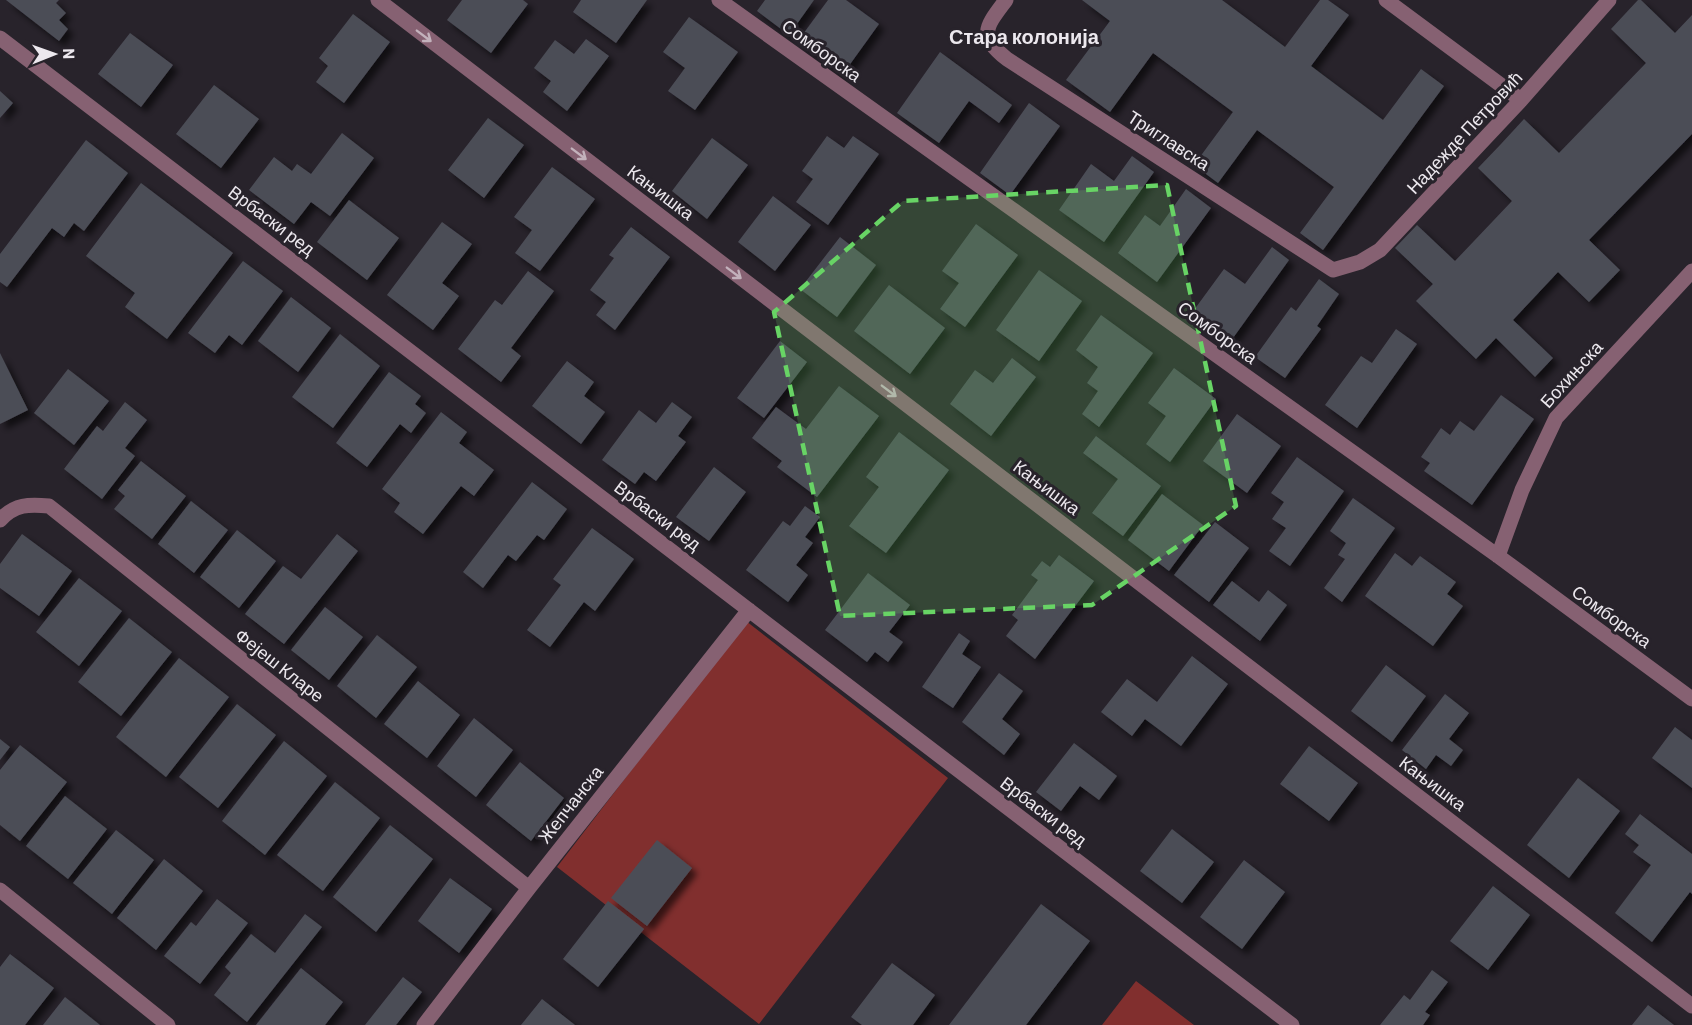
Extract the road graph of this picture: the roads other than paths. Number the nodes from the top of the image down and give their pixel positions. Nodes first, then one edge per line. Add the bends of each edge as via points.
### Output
1 (378, 0) edge
2 (719, 0) edge
3 (1006, 0) edge
4 (1386, 0) edge
5 (1609, 0) edge
6 (0, 38) edge
7 (1521, 100) junction
8 (1334, 270) joint
9 (1692, 272) edge
10 (0, 520) edge
11 (1498, 556) junction
12 (749, 610) junction
13 (1692, 699) edge
14 (529, 888) junction
15 (0, 890) edge
16 (1692, 1006) edge
17 (168, 1025) edge
18 (424, 1025) edge
19 (1292, 1025) edge

1 -> 16 street, Кањишка
2 - 11 street, Сомборска
3 - 8 street, Триглавска via 988,27 987,39 994,49
4 - 7 street
5 - 7 street, Надежде Петровић
6 - 12 street, Врбаски ред
7 - 8 street, Надежде Петровић via 1380,250 1360,262
9 - 11 street, Бохињска via 1556,418 1522,490
10 - 14 street, Фејеш Кларе via 20,506 49,506
11 - 13 street, Сомборска
12 - 14 street, Жепчанска
12 - 19 street, Врбаски ред
14 - 18 street, Жепчанска
15 - 17 street

